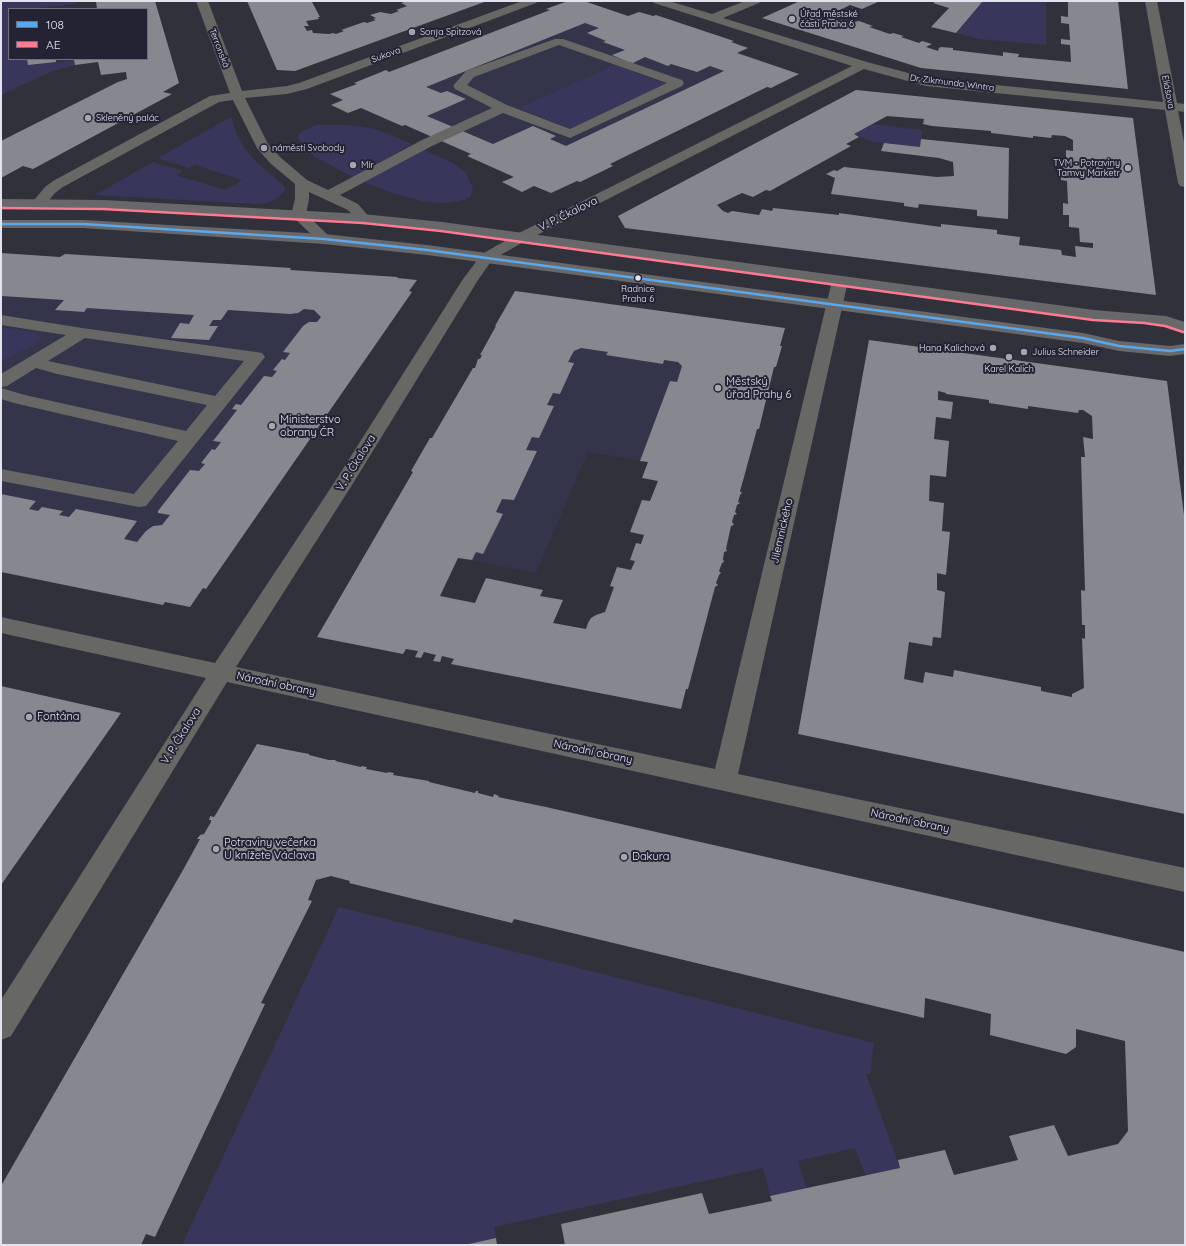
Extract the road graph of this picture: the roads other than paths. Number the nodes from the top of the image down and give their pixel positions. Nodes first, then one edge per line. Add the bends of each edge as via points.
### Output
1 (202, 1) edge
2 (532, 1) edge
3 (658, 1) edge
4 (755, 1) edge
5 (1151, 1) edge
6 (712, 18) junction
7 (863, 65) junction
8 (237, 95) junction
9 (1171, 107) junction
10 (502, 108) junction
11 (1185, 108) edge
12 (302, 183) junction
13 (1185, 183) edge
14 (330, 195) junction
15 (40, 202) junction
16 (1, 203) edge
17 (298, 215) junction
18 (363, 218) junction
19 (1, 224) edge
20 (522, 237) junction
21 (324, 239) junction
22 (487, 257) junction
23 (840, 281) junction
24 (835, 304) junction
25 (1, 320) edge
26 (1185, 327) edge
27 (82, 333) junction
28 (1185, 349) edge
29 (34, 362) junction
30 (1, 382) edge
31 (1, 393) edge
32 (219, 402) junction
33 (190, 438) junction
34 (1, 475) edge
35 (1, 625) edge
36 (221, 672) junction
37 (724, 781) junction
38 (1185, 880) edge
39 (1, 1026) edge

1 - 8 street, Terronská
2 - 8 street, Sukova via 303,86
3 - 6 street, Dr. Zikmunda Wintra
4 - 6 street
5 - 9 street, Eliášova
6 - 7 street, Dr. Zikmunda Wintra
7 - 9 street, Dr. Zikmunda Wintra via 926,82
7 - 20 street, V. P. Čkalova
8 - 12 street via 262,145
8 - 15 street via 205,103 58,184
9 - 11 street, Dr. Zikmunda Wintra
9 - 13 street, Eliášova
10 - 10 street via 459,86 470,74 559,41 678,83 570,134
10 - 14 street via 427,143
12 - 14 street
12 - 17 street
14 - 18 street via 353,207
15 - 16 main road
15 - 17 main road
17 - 18 main road
17 - 21 street
18 - 20 main road
19 - 21 main road via 83,224
20 - 22 street, V. P. Čkalova
20 - 23 main road
21 - 22 main road
22 - 24 main road
22 - 36 street, V. P. Čkalova
23 - 24 street, Jilemnického
23 - 26 main road via 1094,315 1144,318
24 - 28 main road via 1083,338 1118,346 1170,351
24 - 37 street, Jilemnického
25 - 27 street
27 - 29 street
27 - 32 street via 256,357
29 - 30 street
29 - 32 street
31 - 33 street
32 - 33 street
33 - 34 street via 139,501
35 - 36 street, Národní obrany
36 - 37 street, Národní obrany
36 - 39 street, V. P. Čkalova
37 - 38 street, Národní obrany

